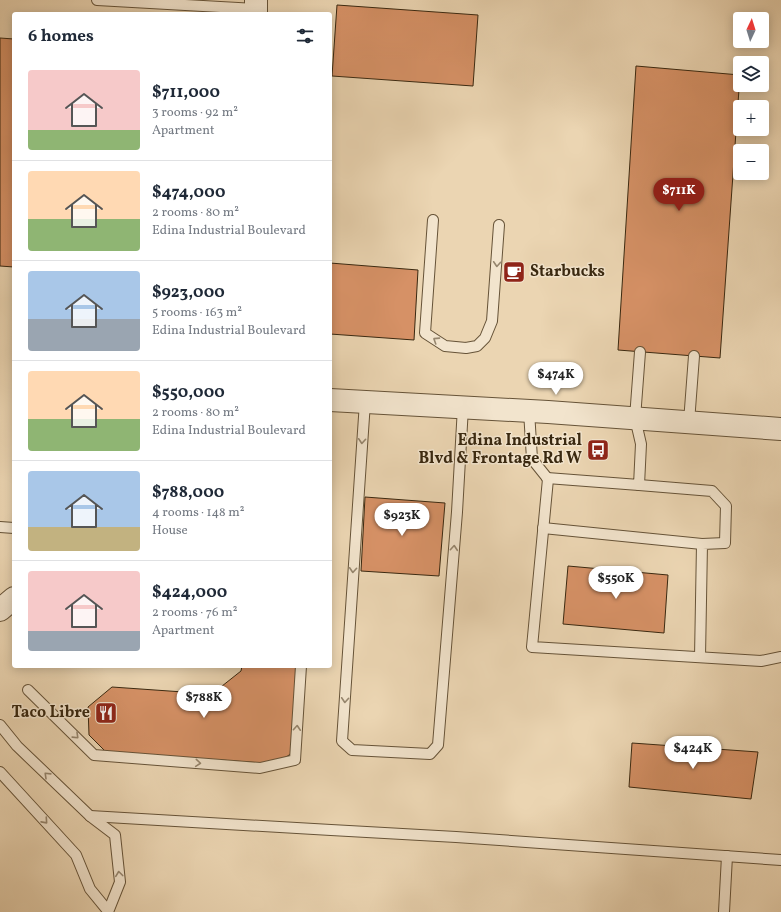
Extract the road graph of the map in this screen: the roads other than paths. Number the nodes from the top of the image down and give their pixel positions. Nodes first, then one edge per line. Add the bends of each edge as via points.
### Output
1 (97, 0) edge
2 (256, 8) edge
3 (433, 220) dead end
4 (500, 225) dead end
5 (640, 352) dead end
6 (694, 356) dead end
7 (332, 400) edge
8 (365, 402) junction
9 (463, 407) junction
10 (529, 411) junction
11 (635, 418) junction
12 (689, 422) junction
13 (781, 430) edge
14 (547, 478) junction
15 (639, 486) junction
16 (0, 528) edge
17 (12, 528) edge
18 (543, 528) junction
19 (702, 544) junction
20 (12, 600) edge
21 (0, 610) edge
22 (700, 657) junction
23 (781, 657) edge
24 (301, 668) edge
25 (28, 690) dead end
26 (0, 725) edge
27 (0, 772) edge
28 (90, 816) junction
29 (727, 856) junction
30 (781, 860) edge
31 (108, 911) edge
32 (724, 912) edge

1 - 2 lane
4 -> 3 lane via 492,321 485,338 478,346 466,348 445,346 425,333
5 - 11 lane
6 - 12 lane
7 - 8 street
8 - 9 street
8 -> 9 lane via 342,741 352,750 430,754 438,745
9 - 10 street
10 - 11 street
10 - 14 lane via 532,459
11 - 12 street
11 - 15 lane via 641,444
12 - 13 street
14 - 15 lane
14 - 18 lane
15 - 19 lane via 712,490 726,506 725,543
16 - 17 lane
18 - 19 lane
18 - 22 lane via 532,647
19 - 22 lane
20 - 21 street
22 - 23 lane via 761,661
25 -> 24 lane via 94,755 260,768 295,760
28 -> 26 lane via 17,746
27 -> 31 lane via 76,855 90,889
28 - 29 lane via 464,837
31 -> 28 lane via 120,882 115,835
29 - 30 lane
29 - 32 lane

